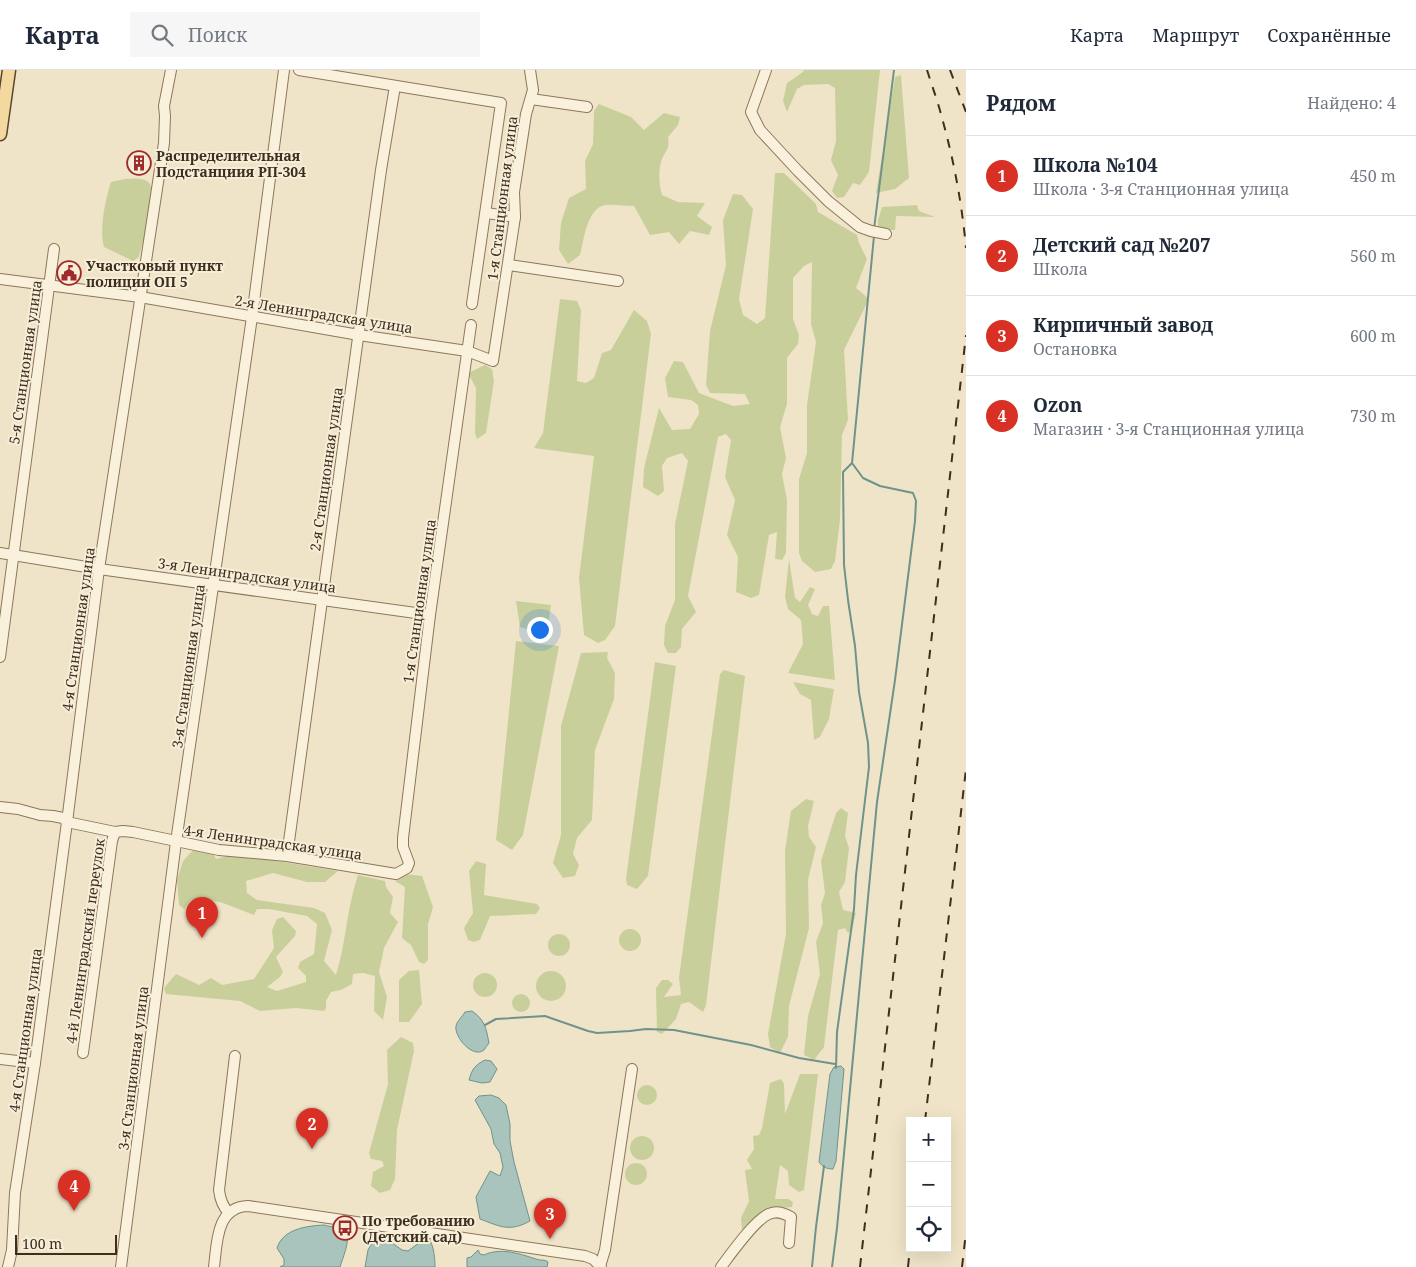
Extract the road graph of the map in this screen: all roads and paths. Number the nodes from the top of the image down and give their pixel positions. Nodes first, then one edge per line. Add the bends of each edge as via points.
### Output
1 (9, 70) edge
2 (172, 70) edge
3 (284, 70) edge
4 (299, 70) edge
5 (530, 70) edge
6 (766, 70) edge
7 (395, 86) junction
8 (531, 99) junction
9 (587, 107) dead end
10 (0, 134) edge
11 (486, 212) junction
12 (515, 217) junction
13 (886, 234) dead end
14 (54, 249) dead end
15 (509, 265) junction
16 (0, 280) edge
17 (618, 281) dead end
18 (49, 286) junction
19 (140, 297) junction
20 (472, 304) dead end
21 (252, 317) junction
22 (471, 325) dead end
23 (359, 335) junction
24 (468, 351) junction
25 (494, 361) joint
26 (0, 553) edge
27 (13, 555) junction
28 (99, 568) junction
29 (213, 584) junction
30 (322, 600) junction
31 (430, 615) junction
32 (0, 657) edge
33 (0, 807) edge
34 (67, 822) junction
35 (115, 832) junction
36 (176, 842) junction
37 (287, 856) junction
38 (396, 874) joint
39 (83, 1053) dead end
40 (235, 1056) dead end
41 (0, 1059) edge
42 (35, 1063) junction
43 (632, 1069) dead end
44 (228, 1213) junction
45 (789, 1243) dead end
46 (600, 1266) edge
47 (8, 1267) edge
48 (121, 1267) edge
49 (214, 1267) edge
50 (721, 1267) edge

1 - 10 main road
2 - 19 street, 4-я Станционная улица via 164,106 164,143
3 - 21 street, 3-я Станционная улица
4 - 7 street
5 - 8 street, 1-я Станционная улица
6 - 13 street via 751,112 760,130 850,219 871,232
7 - 11 street, 1-я Станционная улица via 501,103
7 - 23 street, 2-я Станционная улица
8 - 9 street
8 - 12 street, 1-я Станционная улица via 514,192
11 - 12 street
11 - 20 street, 1-я Станционная улица
12 - 15 street, 1-я Станционная улица
14 - 18 street, 5-я Станционная улица
15 - 17 street
15 - 25 street, 1-я Станционная улица
16 - 18 street, 2-я Ленинградская улица
18 - 19 street, 2-я Ленинградская улица
18 - 27 street, 5-я Станционная улица
19 - 21 street, 2-я Ленинградская улица
19 - 28 street, 4-я Станционная улица
21 - 23 street, 2-я Ленинградская улица
21 - 29 street, 3-я Станционная улица
22 - 24 street, 1-я Станционная улица
23 - 24 street, 2-я Ленинградская улица
23 - 30 street, 2-я Станционная улица
24 - 25 street, 2-я Ленинградская улица
24 - 31 street, 1-я Станционная улица
26 - 27 street, 3-я Ленинградская улица
27 - 28 street, 3-я Ленинградская улица
27 - 32 street, 5-я Станционная улица
28 - 29 street, 3-я Ленинградская улица
28 - 34 street, 4-я Станционная улица
29 - 30 street, 3-я Ленинградская улица
29 - 36 street, 3-я Станционная улица
30 - 31 street, 3-я Ленинградская улица
30 - 37 street, 2-я Станционная улица
31 - 38 street, 1-я Станционная улица via 403,838 409,863 407,868
33 - 34 street, 4-я Ленинградская улица via 63,818
34 - 35 street, 4-я Ленинградская улица
34 - 42 street, 4-я Станционная улица
35 - 36 street, 4-я Ленинградская улица via 133,832
35 - 39 street, 4-й Ленинградский переулок
36 - 37 street, 4-я Ленинградская улица via 219,850
36 - 48 street, 3-я Станционная улица
37 - 38 street, 4-я Ленинградская улица
40 - 44 street via 219,1190
41 - 42 street
42 - 47 street, 4-я Станционная улица
43 - 46 street
44 - 46 street via 235,1208 254,1207 585,1256
44 - 49 street via 221,1226
45 - 50 street via 791,1217 772,1213 742,1239

